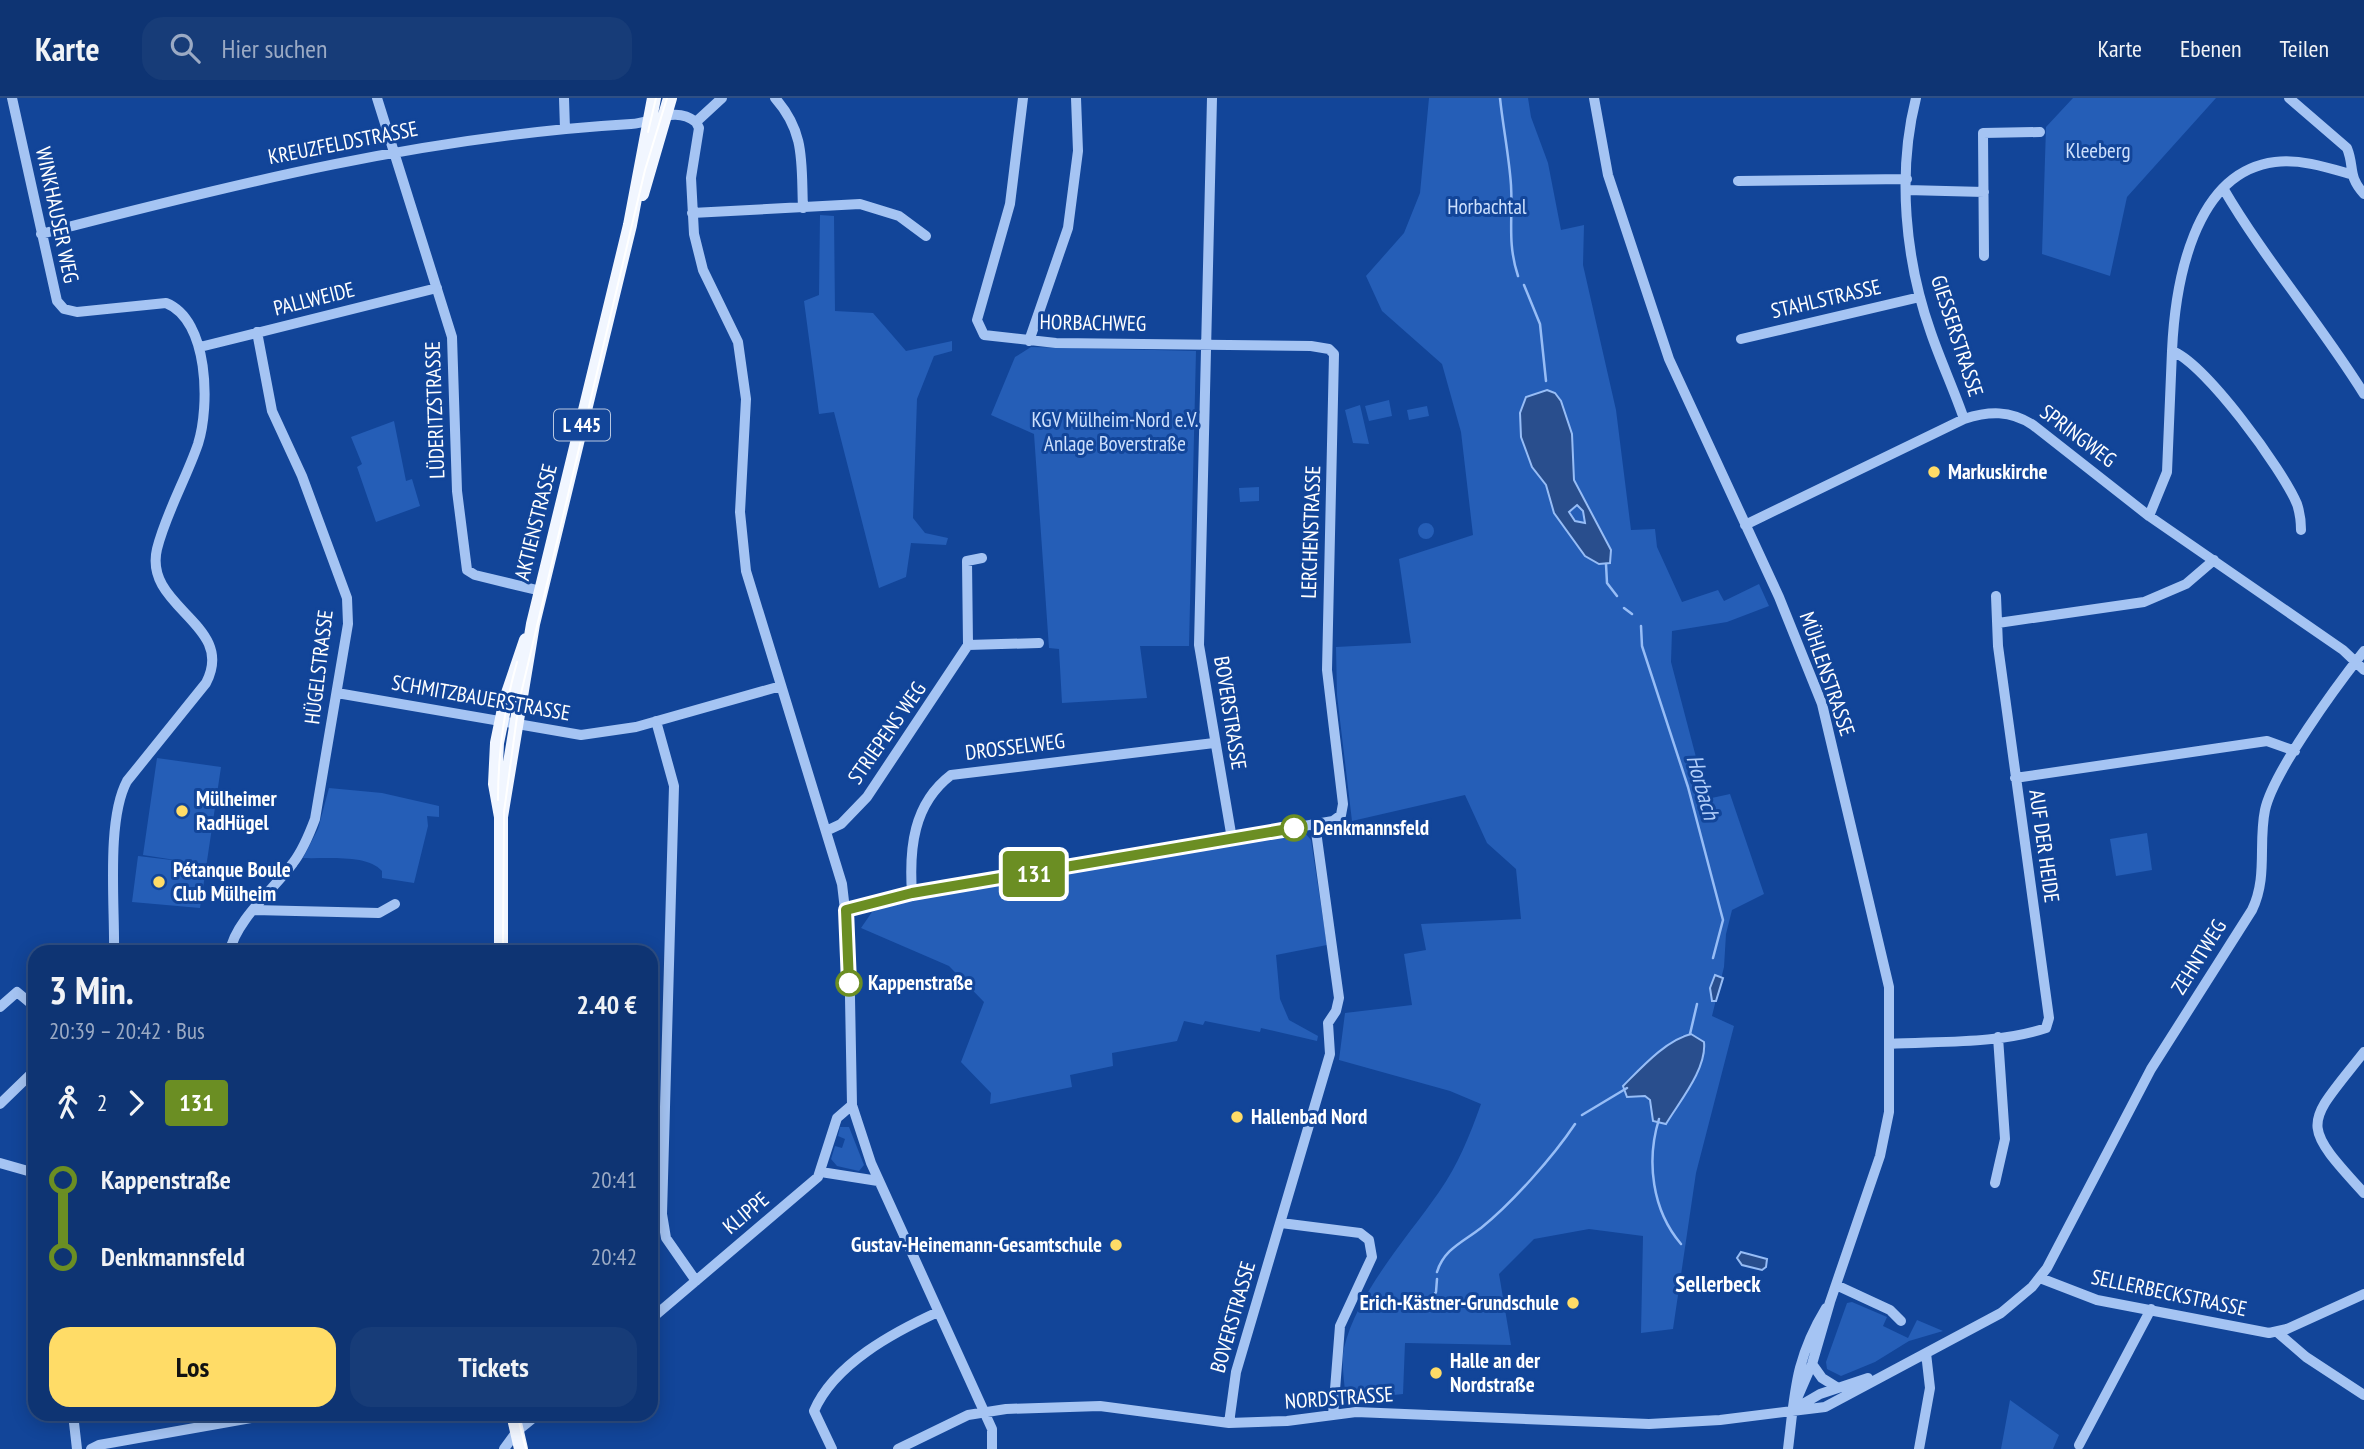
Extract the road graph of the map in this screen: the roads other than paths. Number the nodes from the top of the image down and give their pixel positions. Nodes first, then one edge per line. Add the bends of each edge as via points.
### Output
1 (12, 98) edge
2 (377, 98) edge
3 (564, 98) edge
4 (654, 98) edge
5 (670, 98) edge
6 (722, 98) edge
7 (775, 98) edge
8 (1023, 98) edge
9 (1076, 98) edge
10 (1212, 98) edge
11 (1594, 98) edge
12 (1916, 98) edge
13 (2289, 98) edge
14 (656, 118) junction
15 (696, 122) junction
16 (565, 128) junction
17 (2040, 132) dead end
18 (393, 151) junction
19 (2350, 174) junction
20 (1738, 181) dead end
21 (1907, 185) junction
22 (2223, 188) junction
23 (1984, 192) junction
24 (2364, 194) edge
25 (803, 208) junction
26 (692, 214) junction
27 (41, 234) junction
28 (926, 236) dead end
29 (1984, 256) dead end
30 (437, 289) junction
31 (1920, 297) junction
32 (257, 332) junction
33 (1741, 339) dead end
34 (1030, 341) junction
35 (1204, 344) junction
36 (200, 347) junction
37 (2172, 351) junction
38 (2364, 394) edge
39 (1964, 419) junction
40 (2149, 516) junction
41 (1745, 525) junction
42 (2301, 530) dead end
43 (982, 558) dead end
44 (2214, 560) junction
45 (541, 591) junction
46 (1996, 596) dead end
47 (1998, 623) junction
48 (533, 624) junction
49 (1039, 643) dead end
50 (968, 645) junction
51 (2364, 651) edge
52 (2360, 666) edge
53 (781, 686) junction
54 (337, 694) junction
55 (501, 719) junction
56 (656, 721) junction
57 (518, 723) junction
58 (1214, 743) junction
59 (2295, 751) junction
60 (2015, 778) junction
61 (501, 817) junction
62 (1315, 824) junction
63 (826, 831) junction
64 (1232, 839) junction
65 (912, 893) junction
66 (395, 904) dead end
67 (253, 910) junction
68 (846, 910) junction
69 (114, 945) edge
70 (231, 945) edge
71 (501, 945) edge
72 (28, 1001) edge
73 (0, 1007) edge
74 (1998, 1037) junction
75 (1889, 1044) junction
76 (2364, 1052) edge
77 (28, 1077) edge
78 (0, 1104) edge
79 (852, 1105) junction
80 (0, 1163) edge
81 (28, 1171) edge
82 (821, 1172) junction
83 (878, 1181) junction
84 (1995, 1183) dead end
85 (2364, 1193) edge
86 (1281, 1223) junction
87 (2040, 1278) junction
88 (696, 1281) junction
89 (1836, 1285) junction
90 (2364, 1294) edge
91 (1830, 1302) junction
92 (2151, 1309) junction
93 (938, 1312) junction
94 (658, 1313) edge
95 (1901, 1321) dead end
96 (2277, 1332) junction
97 (1926, 1353) junction
98 (1812, 1364) junction
99 (1891, 1370) junction
100 (1838, 1388) junction
101 (2364, 1395) edge
102 (1792, 1410) junction
103 (984, 1411) junction
104 (1333, 1415) junction
105 (74, 1421) edge
106 (207, 1421) edge
107 (241, 1421) edge
108 (515, 1421) edge
109 (529, 1421) edge
110 (1229, 1423) junction
111 (208, 1428) junction
112 (517, 1431) junction
113 (2079, 1446) dead end
114 (77, 1449) edge
115 (91, 1449) edge
116 (504, 1449) edge
117 (521, 1449) edge
118 (832, 1449) edge
119 (898, 1449) edge
120 (992, 1449) edge
121 (1787, 1449) edge
122 (1919, 1449) edge

1 - 27 street, WINKHAUSER WEG
2 - 18 street, LÜDERITZSTRASSE
3 - 16 street
4 - 14 main road, AKTIENSTRASSE / L 445
5 - 14 main road, AKTIENSTRASSE / L 445
6 - 15 street
7 - 25 street via 794,122
8 - 34 street, HORBACHWEG via 1010,204 976,320 989,336
9 - 34 street via 1077,151 1068,228
10 - 35 street, BOVERSTRASSE
11 - 41 street, MÜHLENSTRASSE via 1608,176 1669,359
12 - 21 street, GIESSERSTRASSE
13 - 19 street via 2347,148
14 - 15 street, KREUZFELDSTRASSE via 679,114
14 - 16 street, KREUZFELDSTRASSE
14 - 45 main road, AKTIENSTRASSE / L 445
15 - 26 street
16 - 18 street, KREUZFELDSTRASSE
17 - 23 street via 1983,133
18 - 27 street, KREUZFELDSTRASSE via 266,176
18 - 30 street, LÜDERITZSTRASSE
19 - 22 street via 2276,162 2242,174
19 - 24 street
20 - 21 street
21 - 23 street
21 - 31 street, GIESSERSTRASSE via 1910,246
22 - 37 street via 2204,214 2187,257 2175,301
22 - 38 street via 2255,242 2337,349
23 - 29 street
25 - 26 street
25 - 28 street via 875,207 910,222
26 - 53 street via 702,265 738,342 747,407 740,501 742,547 748,583
27 - 36 street, WINKHAUSER WEG via 53,294 64,309 77,312 166,303 179,308
30 - 32 street, PALLWEIDE
30 - 45 street, LÜDERITZSTRASSE via 454,348 457,491 468,572
31 - 33 street, STAHLSTRASSE
31 - 39 street, GIESSERSTRASSE
32 - 36 street, PALLWEIDE
32 - 54 street, HÜGELSTRASSE via 272,411 302,476 347,598 348,624
34 - 35 street, HORBACHWEG
35 - 58 street, BOVERSTRASSE via 1199,645
35 - 62 street, LERCHENSTRASSE via 1311,346 1329,349 1336,359 1327,660 1343,804 1341,815
36 - 69 street, WINKHAUSER WEG via 205,406 198,442 159,541 155,568 169,595 209,640 214,665 206,684 127,781 119,799
37 - 40 street via 2167,472
37 - 42 street via 2185,355 2212,383 2260,446 2296,501
39 - 40 street, SPRINGWEG via 1993,412 2024,419
39 - 41 street, SPRINGWEG
40 - 44 street, SPRINGWEG
41 - 75 street, MÜHLENSTRASSE via 1822,704 1883,956 1889,987
43 - 50 street via 967,561
44 - 47 street via 2186,584 2144,603
44 - 52 street, SPRINGWEG
45 - 48 main road, AKTIENSTRASSE / L 445
46 - 47 street
47 - 60 street
48 - 55 main road, AKTIENSTRASSE / L 445
48 - 57 main road, AKTIENSTRASSE / L 445
49 - 50 street
50 - 63 street, STRIEPENS WEG via 867,797 841,824
51 - 52 street, ZEHNTWEG
52 - 59 street, ZEHNTWEG
53 - 56 street, SCHMITZBAUERSTRASSE
53 - 63 street
54 - 55 street, SCHMITZBAUERSTRASSE
54 - 67 street, HÜGELSTRASSE via 309,838
55 - 57 street, SCHMITZBAUERSTRASSE
55 - 61 main road, AKTIENSTRASSE / L 445 via 495,784
56 - 57 street, SCHMITZBAUERSTRASSE via 581,735
56 - 88 street via 674,786 662,1214 666,1238
57 - 61 main road, AKTIENSTRASSE / L 445
58 - 64 street, BOVERSTRASSE
58 - 65 street, DROSSELWEG via 954,773 926,805 916,825 910,858
59 - 60 street, AUF DER HEIDE via 2267,741
59 - 87 street, ZEHNTWEG via 2269,795 2258,898 2151,1069
60 - 74 street, AUF DER HEIDE via 2049,1018 2046,1028
61 - 71 main road, AKTIENSTRASSE / L 445
62 - 64 street
62 - 86 street, BOVERSTRASSE via 1339,998 1328,1023 1330,1054
63 - 68 street
64 - 65 street
65 - 68 street
66 - 67 street via 379,912
67 - 70 street, HÜGELSTRASSE
68 - 79 street
72 - 73 street via 17,992
74 - 75 street, AUF DER HEIDE
74 - 84 street via 2005,1139
75 - 89 street, MÜHLENSTRASSE via 1889,1112 1880,1156
76 - 85 street via 2325,1102 2316,1122 2320,1143
77 - 78 street
79 - 82 street via 837,1118
79 - 83 street
80 - 81 street
82 - 83 street
82 - 88 street, KLIPPE
83 - 93 street
86 - 104 street via 1360,1233 1372,1248 1363,1281 1339,1329
86 - 110 street, BOVERSTRASSE via 1236,1372
87 - 92 street, SELLERBECKSTRASSE via 2097,1300
87 - 97 street via 2001,1313
88 - 94 street, KLIPPE
89 - 91 street, MÜHLENSTRASSE
89 - 95 street via 1890,1310
90 - 96 street
91 - 98 street, MÜHLENSTRASSE
91 - 102 street, MÜHLENSTRASSE via 1815,1326 1795,1379
92 - 96 street, SELLERBECKSTRASSE
92 - 113 street
93 - 103 street
93 - 118 street via 895,1331 863,1354 819,1398 814,1411
96 - 101 street via 2305,1357
97 - 99 street
97 - 122 street via 1930,1388
98 - 100 street via 1822,1378
98 - 102 street, MÜHLENSTRASSE
99 - 100 street
99 - 102 street via 1825,1407
100 - 102 street
102 - 104 street, NORDSTRASSE via 1649,1424 1406,1413
102 - 121 street, MÜHLENSTRASSE
103 - 110 street, NORDSTRASSE via 1100,1406
103 - 119 street, NORDSTRASSE
103 - 120 street via 992,1429
104 - 110 street, NORDSTRASSE
105 - 114 street
106 - 111 street
107 - 111 street
108 - 112 main road
109 - 112 street
111 - 115 street
112 - 116 street
112 - 117 main road

